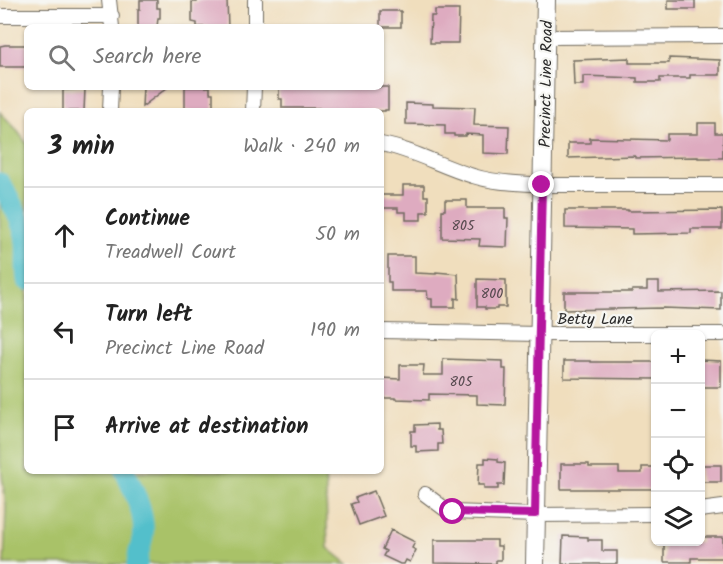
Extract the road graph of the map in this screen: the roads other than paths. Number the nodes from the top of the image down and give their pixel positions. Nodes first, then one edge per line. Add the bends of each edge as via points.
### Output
1 (110, 0) edge
2 (255, 0) edge
3 (546, 0) edge
4 (0, 16) edge
5 (111, 22) edge
6 (255, 24) edge
7 (723, 36) edge
8 (546, 37) junction
9 (111, 90) edge
10 (254, 90) edge
11 (110, 108) edge
12 (253, 108) edge
13 (384, 145) edge
14 (542, 185) junction
15 (723, 185) edge
16 (384, 331) edge
17 (539, 334) junction
18 (723, 334) edge
19 (426, 494) dead end
20 (723, 507) edge
21 (705, 509) edge
22 (535, 514) junction
23 (651, 514) edge
24 (535, 564) edge

1 - 5 street
2 - 6 street
3 - 8 main road, Precinct Line Road
4 - 5 street
7 - 8 street
8 - 14 main road, Precinct Line Road
9 - 11 street
10 - 12 street
13 - 14 street via 474,177
14 - 15 street
14 - 17 main road, Precinct Line Road
16 - 17 street, Betty Lane
17 - 18 street, Betty Lane
17 - 22 main road, Precinct Line Road
19 - 22 street via 453,512
20 - 21 street
22 - 23 street
22 - 24 main road, Precinct Line Road

